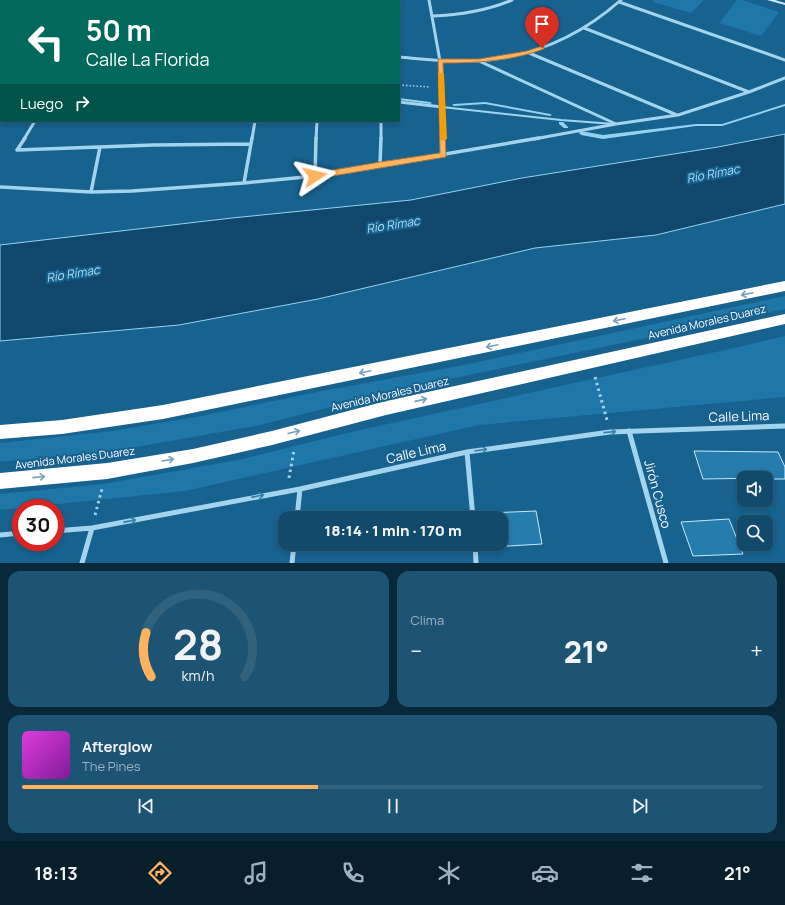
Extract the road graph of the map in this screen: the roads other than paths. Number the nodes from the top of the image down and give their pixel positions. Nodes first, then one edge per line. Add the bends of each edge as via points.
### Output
1 (429, 0) edge
2 (503, 0) edge
3 (512, 0) edge
4 (769, 0) edge
5 (620, 1) edge
6 (504, 4) junction
7 (785, 4) edge
8 (432, 16) junction
9 (584, 28) junction
10 (528, 53) junction
11 (400, 57) edge
12 (785, 60) edge
13 (440, 61) junction
14 (479, 61) junction
15 (785, 78) edge
16 (749, 92) junction
17 (400, 102) edge
18 (442, 106) junction
19 (678, 115) junction
20 (34, 122) edge
21 (255, 122) edge
22 (317, 122) edge
23 (381, 122) edge
24 (616, 124) junction
25 (250, 144) junction
26 (100, 147) junction
27 (444, 155) junction
28 (380, 164) junction
29 (315, 176) junction
30 (244, 183) junction
31 (1, 187) edge
32 (91, 192) junction
33 (785, 286) edge
34 (785, 319) edge
35 (785, 426) edge
36 (629, 431) junction
37 (0, 432) edge
38 (467, 452) junction
39 (0, 481) edge
40 (300, 489) junction
41 (298, 511) edge
42 (471, 511) edge
43 (92, 528) junction
44 (64, 530) edge
45 (12, 534) edge
46 (0, 535) edge
47 (293, 551) edge
48 (475, 551) edge
49 (82, 563) edge
50 (292, 563) edge
51 (476, 563) edge
52 (666, 563) edge

1 - 8 street
2 - 6 street
3 - 6 street
4 - 7 main road
5 - 9 street
5 - 12 street
6 - 8 street via 461,14
8 - 13 street
9 - 10 street
9 - 16 street
10 - 14 street
10 - 19 street
11 - 13 street
13 - 14 street
13 - 18 street
14 - 24 street
15 - 16 street
16 - 19 street
17 - 18 street
18 - 24 lane
18 - 27 street
19 - 24 street
20 - 26 street via 17,150
21 - 25 street
22 - 29 street
23 - 28 street
24 - 27 street
25 - 26 street
25 - 30 street
26 - 32 street
27 - 28 street
28 - 29 street
29 - 30 street
30 - 32 street
31 - 32 street
33 -> 37 highway, Avenida Morales Duarez via 163,412 62,427
39 -> 34 highway, Avenida Morales Duarez via 107,471 193,456 386,408
35 - 36 street, Calle Lima
38 -> 36 street, Calle Lima
36 - 52 street, Jirón Cusco
38 - 40 street, Calle Lima
38 - 42 street
40 - 41 street
43 -> 40 street, Calle Lima
43 - 44 street, Calle Lima
43 - 49 street
45 - 46 street
47 - 50 street
48 - 51 street

